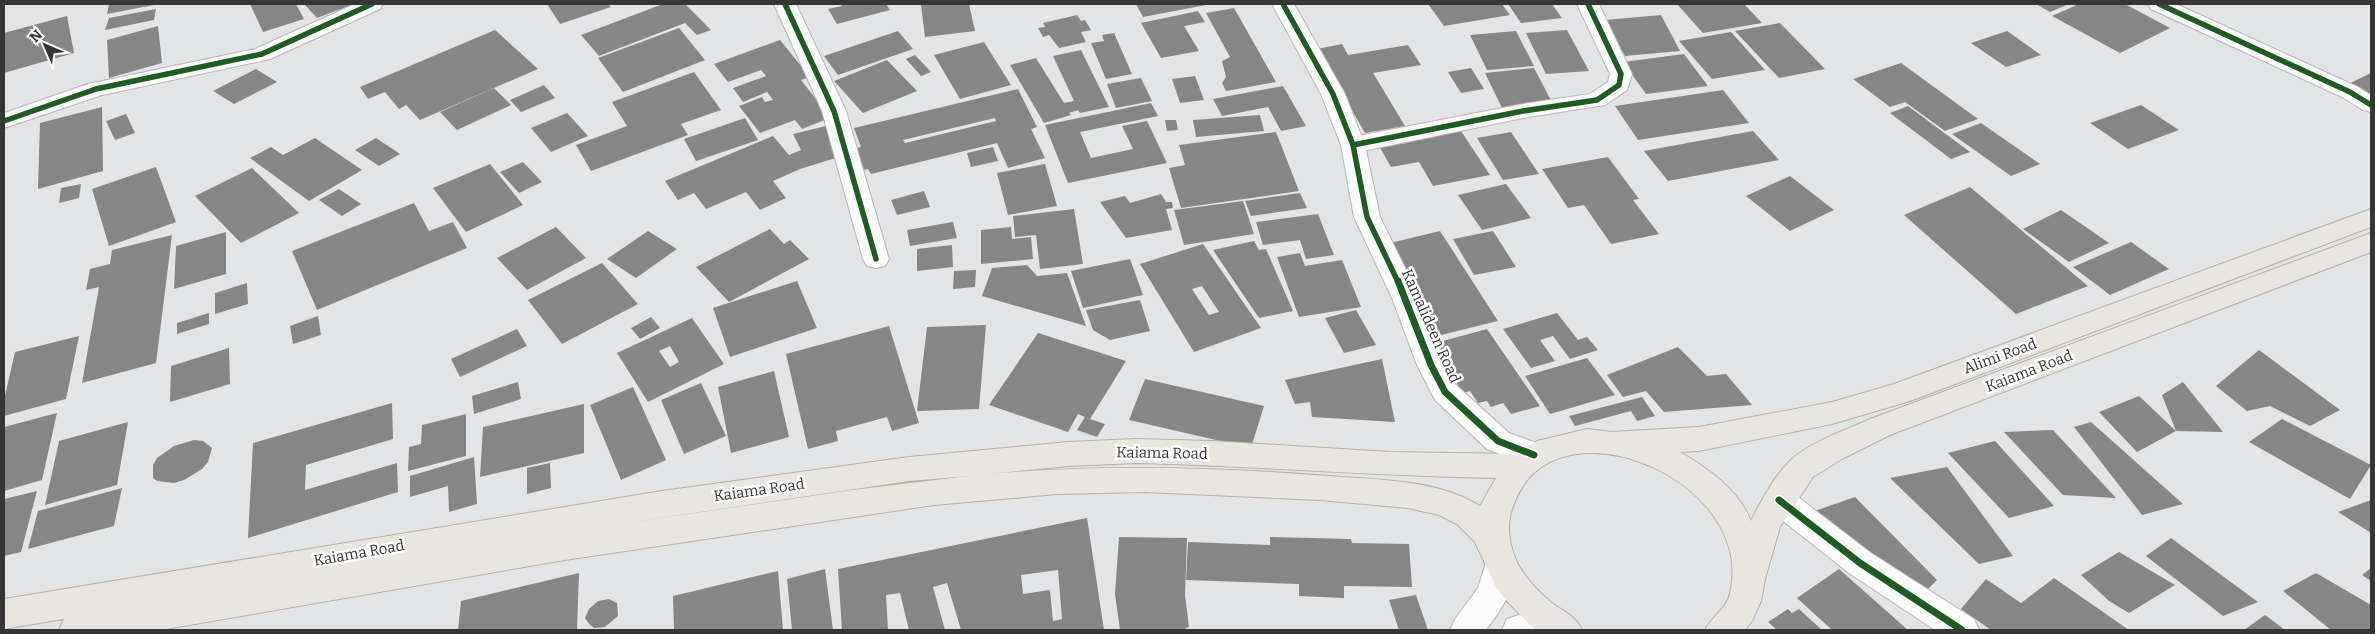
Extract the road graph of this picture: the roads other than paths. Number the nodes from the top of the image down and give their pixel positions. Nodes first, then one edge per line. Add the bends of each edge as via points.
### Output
1 (372, 4) edge
2 (785, 4) edge
3 (1283, 4) edge
4 (1588, 4) edge
5 (2159, 4) edge
6 (2371, 105) edge
7 (4, 121) edge
8 (1353, 145) junction
9 (2371, 218) edge
10 (2371, 242) edge
11 (876, 259) dead end
12 (1617, 442) junction
13 (1528, 461) junction
14 (1779, 500) junction
15 (1498, 552) junction
16 (1751, 574) junction
17 (4, 614) edge
18 (1728, 627) edge
19 (94, 629) edge
20 (1467, 630) edge
21 (1519, 630) edge
22 (1554, 630) edge
23 (1564, 630) edge
24 (1962, 630) edge

1 - 7 street via 262,54 96,89
2 - 11 street via 834,111
3 - 8 street, Kamalideen Road via 1333,94
4 - 8 street via 1621,74 1619,85 1611,92 1597,100 1523,111
5 - 6 street
8 - 13 street, Kamalideen Road via 1368,217 1445,392 1498,441
9 - 12 highway, Alimi Road via 1900,393 1832,414 1699,439
10 - 14 highway, Kaiama Road via 1880,427 1802,468
12 - 13 highway, Alimi Road via 1570,443
12 - 16 highway via 1658,454 1698,476 1728,506 1745,536
13 - 15 highway via 1508,478 1494,508
13 - 17 highway, Kaiama Road via 1388,464 1155,452 1038,456 909,469 662,504
14 - 16 highway, Kaiama Road via 1765,525
14 - 24 street via 1860,563
15 - 19 highway, Kaiama Road via 1485,529 1471,515 1448,504 1408,495 1219,481 1057,481 790,512 595,541
15 - 20 street via 1498,583
15 - 23 highway via 1514,587 1546,620
16 - 18 highway, Kaiama Road via 1742,609
21 - 22 street

